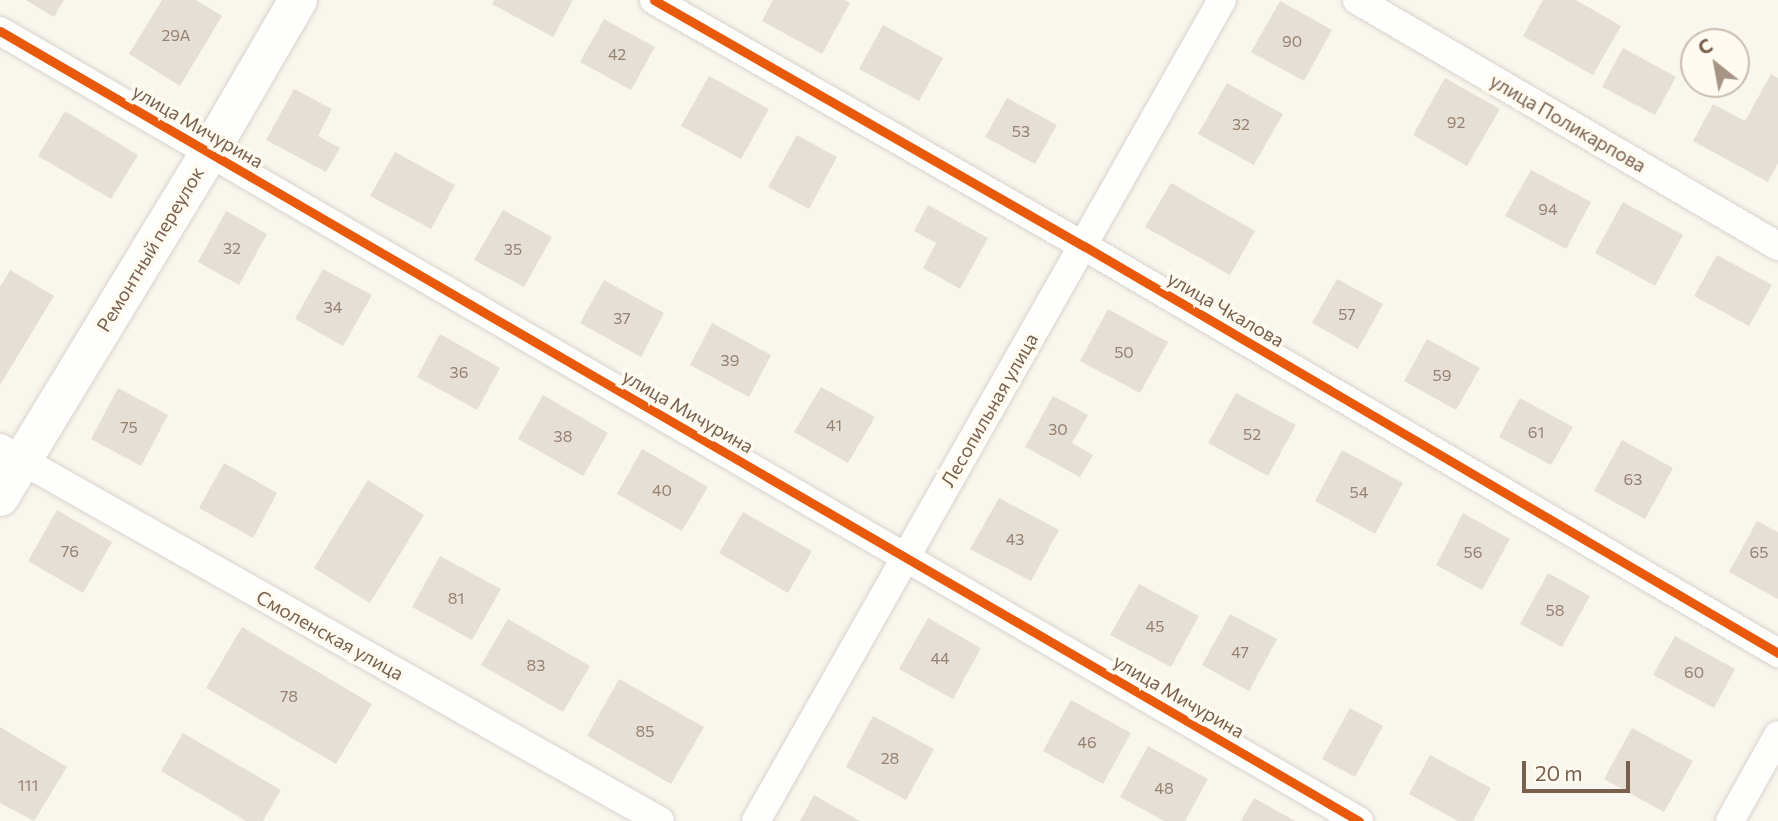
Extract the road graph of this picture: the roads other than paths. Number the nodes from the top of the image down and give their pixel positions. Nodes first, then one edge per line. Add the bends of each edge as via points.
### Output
1 (298, 0) edge
2 (654, 0) edge
3 (1223, 0) edge
4 (1357, 0) edge
5 (0, 31) edge
6 (209, 153) junction
7 (1084, 246) junction
8 (1778, 246) edge
9 (11, 454) edge
10 (0, 497) edge
11 (905, 557) junction
12 (1778, 653) edge
13 (1778, 735) edge
14 (660, 821) edge
15 (756, 821) edge
16 (1359, 821) edge
17 (1730, 821) edge

1 - 6 main road, Ремонтный переулок
2 - 7 street, улица Чкалова
3 - 7 street, Лесопильная улица
4 - 8 street, улица Поликарпова
5 - 6 street, улица Мичурина
6 - 9 main road, Ремонтный переулок
6 - 11 street, улица Мичурина
7 - 11 street, Лесопильная улица
7 - 12 street, улица Чкалова
9 - 10 main road, Ремонтный переулок
9 - 14 street, Смоленская улица
11 - 15 street, Лесопильная улица
11 - 16 street, улица Мичурина
13 - 17 street

